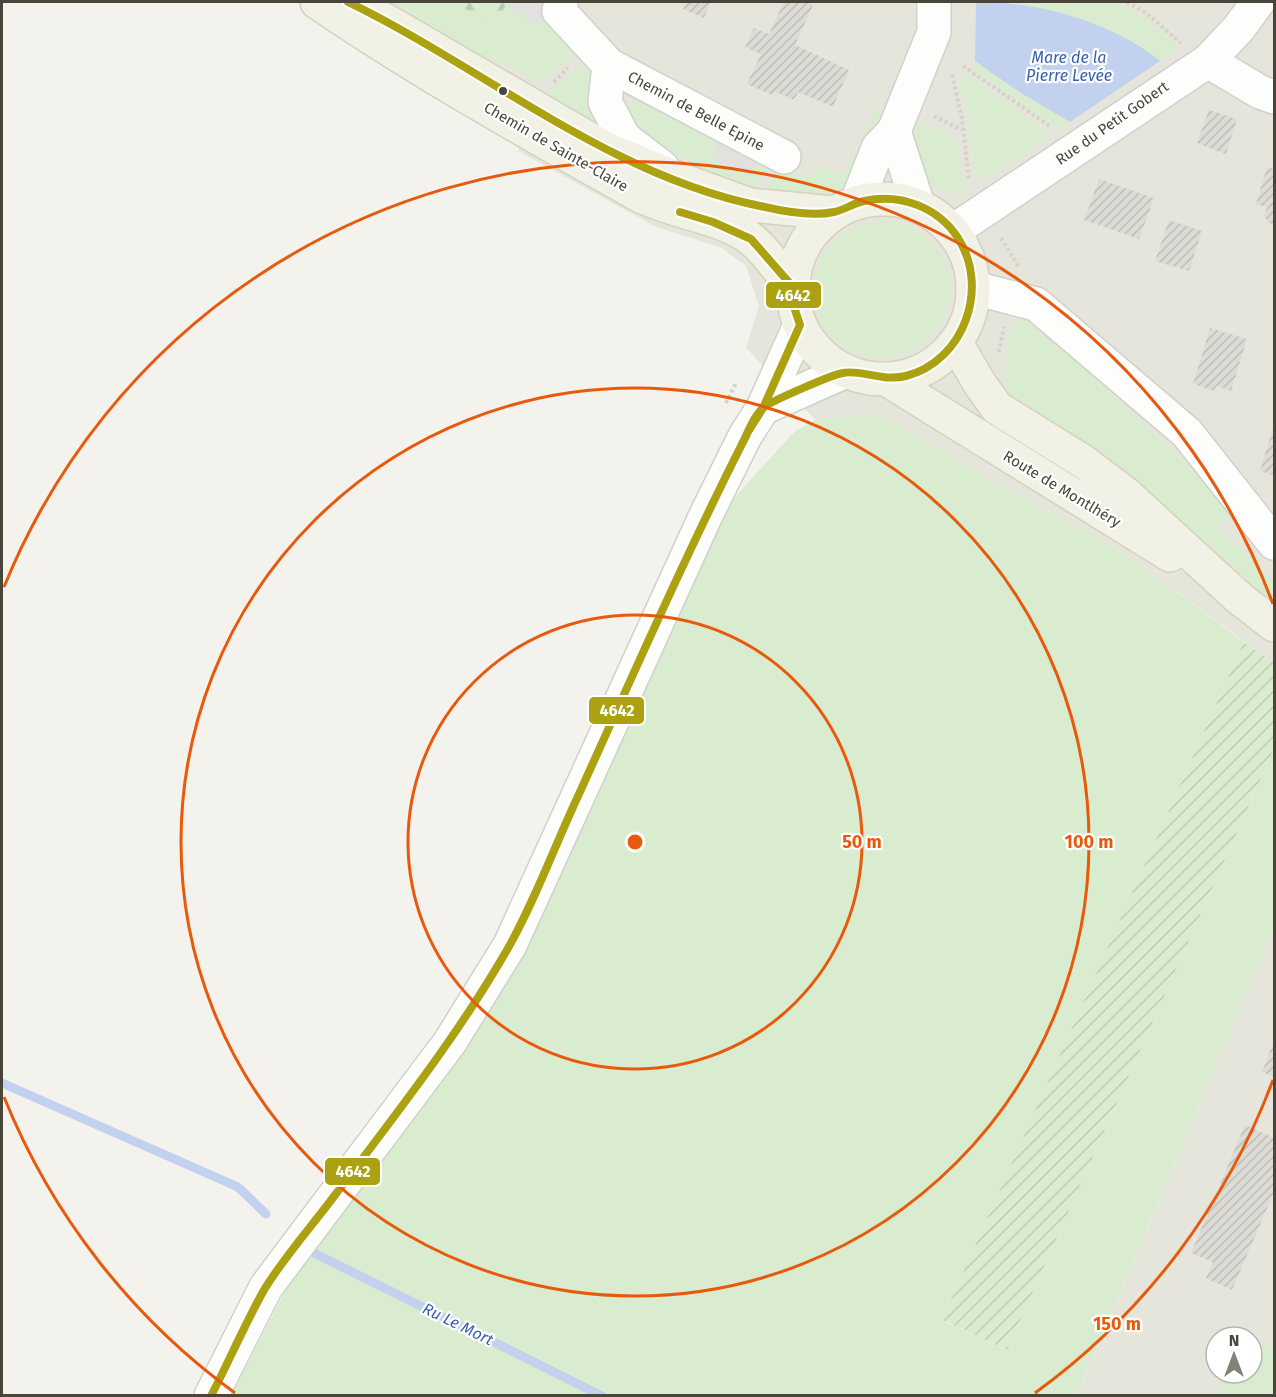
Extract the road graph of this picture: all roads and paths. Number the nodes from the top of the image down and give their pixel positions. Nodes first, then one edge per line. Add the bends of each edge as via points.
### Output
1 (317, 2) edge
2 (348, 2) edge
3 (934, 2) edge
4 (1126, 2) edge
5 (1258, 2) edge
6 (560, 6) edge
7 (1197, 54) junction
8 (600, 55) junction
9 (963, 66) dead end
10 (952, 75) dead end
11 (552, 83) dead end
12 (1275, 98) edge
13 (924, 111) dead end
14 (1053, 129) dead end
15 (894, 131) junction
16 (963, 131) junction
17 (784, 157) dead end
18 (681, 180) junction
19 (970, 183) dead end
20 (918, 205) junction
21 (845, 208) junction
22 (953, 231) junction
23 (999, 235) dead end
24 (1019, 276) dead end
25 (793, 287) junction
26 (974, 288) junction
27 (1006, 322) dead end
28 (800, 325) junction
29 (956, 343) junction
30 (999, 360) dead end
31 (846, 371) junction
32 (740, 377) dead end
33 (886, 379) junction
34 (725, 404) dead end
35 (763, 408) junction
36 (1275, 543) edge
37 (1239, 598) junction
38 (1275, 625) edge
39 (211, 1395) edge

1 - 25 main road, Chemin de Sainte-Claire via 496,114 656,205 713,222 751,239
2 - 18 main road, Chemin de Sainte-Claire via 608,150
3 - 15 street via 934,32
4 - 7 path
5 - 7 street, Rue du Petit Gobert via 1239,28
6 - 8 street, Chemin de Belle Epine
7 - 12 street
7 - 22 street, Rue du Petit Gobert
8 - 11 path
8 - 17 street, Chemin de Belle Epine
8 - 18 street, Chemin de Belle Epine via 605,102 624,138
9 - 14 path
10 - 16 path
13 - 16 path
15 - 20 street
15 - 21 street via 878,148
16 - 19 path
18 - 21 main road, Chemin de Sainte-Claire via 750,205
20 - 21 main road via 888,198
20 - 22 main road
21 - 25 main road via 812,233 798,259
22 - 26 main road via 969,258
23 - 24 path via 1020,269
25 - 28 main road
26 - 29 main road via 969,317
26 - 36 street via 1015,297 1044,310 1186,433
27 - 30 path
28 - 31 main road via 827,360
28 - 35 street
29 - 33 main road via 937,362 912,374
29 - 37 main road, Route de Montlhéry via 998,408 1084,462 1126,494
31 - 33 main road
31 - 35 street
32 - 34 path
33 - 37 main road, Route de Montlhéry
35 - 39 street via 706,515 510,945 450,1042 266,1287
37 - 38 main road, Route de Montlhéry

